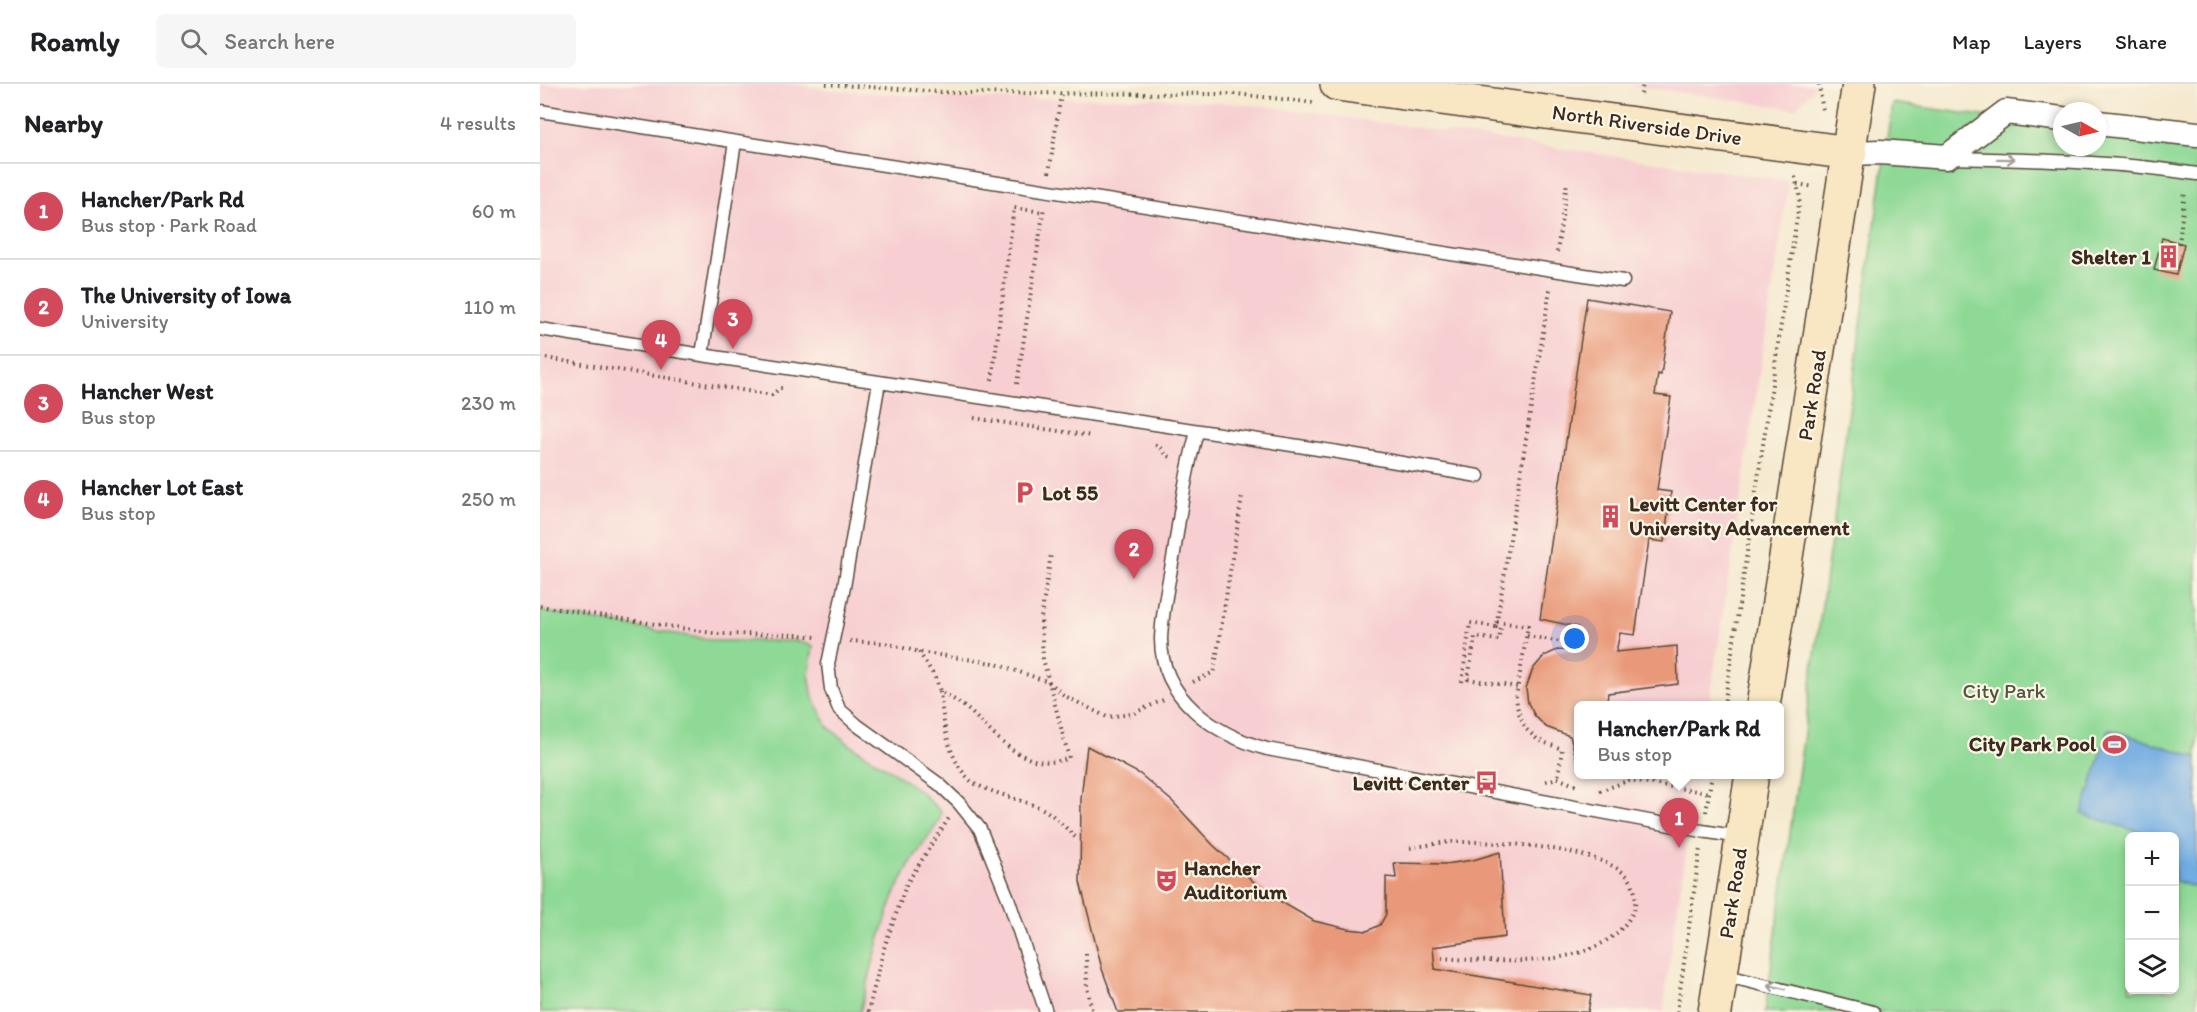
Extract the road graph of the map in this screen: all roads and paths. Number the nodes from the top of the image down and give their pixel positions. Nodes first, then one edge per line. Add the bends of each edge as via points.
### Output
1 (826, 84) edge
2 (1643, 84) edge
3 (1819, 84) edge
4 (1859, 84) edge
5 (1451, 91) edge
6 (1328, 93) edge
7 (1061, 94) junction
8 (1641, 94) dead end
9 (540, 111) edge
10 (2053, 117) edge
11 (2107, 124) edge
12 (2197, 135) edge
13 (735, 142) junction
14 (1806, 146) junction
15 (1850, 153) junction
16 (1947, 157) junction
17 (2192, 174) edge
18 (1567, 182) dead end
19 (1047, 192) junction
20 (1043, 212) junction
21 (2179, 244) dead end
22 (1553, 271) junction
23 (1623, 281) dead end
24 (540, 329) edge
25 (702, 355) junction
26 (540, 357) edge
27 (879, 382) junction
28 (772, 395) dead end
29 (990, 400) junction
30 (1014, 403) junction
31 (1011, 425) dead end
32 (1197, 432) junction
33 (1478, 476) dead end
34 (1242, 497) dead end
35 (1051, 554) dead end
36 (540, 606) edge
37 (1497, 625) junction
38 (1527, 636) junction
39 (833, 639) junction
40 (1573, 644) dead end
41 (919, 652) junction
42 (1049, 682) junction
43 (1462, 682) dead end
44 (1518, 687) junction
45 (1177, 690) junction
46 (940, 691) junction
47 (1725, 701) edge
48 (1764, 701) edge
49 (1558, 778) junction
50 (1711, 779) edge
51 (1751, 779) edge
52 (972, 782) junction
53 (1537, 783) dead end
54 (1584, 790) dead end
55 (1591, 791) dead end
56 (1709, 793) junction
57 (959, 803) junction
58 (1702, 831) junction
59 (1075, 837) dead end
60 (1742, 837) junction
61 (1410, 848) dead end
62 (1086, 954) dead end
63 (1442, 958) dead end
64 (1720, 974) junction
65 (868, 1012) edge
66 (1046, 1012) edge
67 (1092, 1012) edge
68 (1677, 1012) edge
69 (1715, 1012) edge
70 (1873, 1012) edge

1 - 7 path via 957,93
2 - 8 path
3 - 14 path via 1823,114
4 - 15 main road, Park Road
5 - 6 main road, North Riverside Drive
5 - 14 main road, North Riverside Drive
6 - 7 path
7 - 19 path
9 - 13 lane
10 - 16 street via 2006,112
11 - 12 street
13 - 19 lane
13 - 25 lane
14 - 15 main road, North Riverside Drive
14 - 47 path via 1794,173 1800,197
15 - 16 street
15 - 48 main road, Park Road
16 -> 17 lane via 2056,160
17 - 21 path
18 - 22 path
19 - 20 path
19 - 22 lane
20 - 29 path via 1014,208
20 - 30 path
22 - 23 lane
22 - 37 path
24 - 25 lane
25 - 27 lane
26 - 28 path
27 - 29 lane
27 - 39 lane
29 - 30 lane
30 - 31 path
30 - 32 lane
32 - 33 lane
32 - 45 lane via 1189,460 1161,641
34 - 45 path via 1214,672
35 - 42 path via 1041,618
36 - 39 path via 719,634
37 - 38 path via 1528,626
37 - 43 path via 1470,623
37 - 44 path via 1501,628 1499,640 1475,637 1468,679
38 - 40 path
38 - 44 path
39 - 41 path via 885,643
39 - 57 lane via 828,664 839,709
41 - 42 path via 993,663
41 - 46 path
42 - 45 path via 1065,696 1107,717 1157,704
42 - 46 path via 1069,758 1054,764 1023,757
44 - 49 path via 1518,711 1526,729 1538,740 1562,749
45 - 58 lane via 1197,715 1221,732 1267,749
46 - 52 path via 943,728 954,757
49 - 53 path
49 - 54 path
50 - 56 path
51 - 60 main road, Park Road
52 - 57 path
52 - 59 path via 1038,806
55 - 56 path via 1599,792 1630,780
56 - 58 path
57 - 65 path via 907,882 884,948
57 - 66 lane via 985,840
58 - 60 lane
58 - 68 path
60 - 64 main road, Park Road
61 - 63 path via 1452,842 1496,843 1576,855 1610,865 1628,877 1635,891 1635,908 1625,927 1604,943 1574,955 1484,961
62 - 67 path
64 - 69 main road, Park Road
70 -> 64 lane

